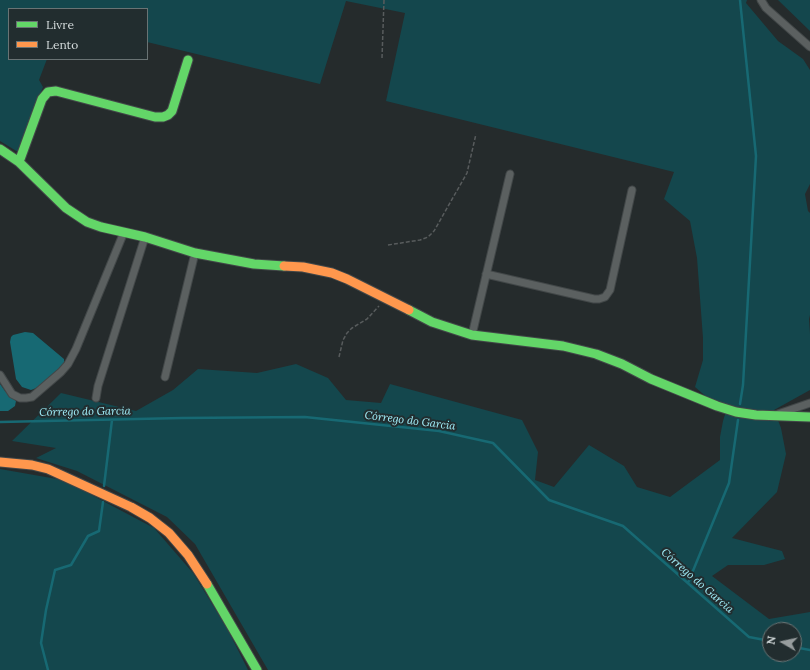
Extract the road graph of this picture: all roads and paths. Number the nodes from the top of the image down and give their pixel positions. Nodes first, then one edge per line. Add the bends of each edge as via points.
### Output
1 (384, 0) edge
2 (761, 0) edge
3 (810, 47) edge
4 (382, 58) dead end
5 (188, 60) dead end
6 (476, 134) dead end
7 (0, 149) edge
8 (18, 162) junction
9 (510, 174) dead end
10 (632, 190) dead end
11 (124, 232) junction
12 (145, 237) junction
13 (388, 245) dead end
14 (195, 253) junction
15 (486, 274) junction
16 (385, 298) junction
17 (472, 334) junction
18 (339, 357) dead end
19 (0, 375) edge
20 (165, 377) dead end
21 (96, 398) dead end
22 (810, 403) edge
23 (776, 415) junction
24 (810, 417) edge
25 (0, 462) edge
26 (257, 670) edge

1 - 4 path
2 - 3 street via 766,8
5 - 8 street via 172,111 163,117 56,91 48,92 42,99
6 - 13 path via 468,174 434,231 420,240
7 - 8 street
8 - 11 street via 78,217 101,227
9 - 15 street
10 - 15 street via 610,290 605,296 594,299
11 - 12 street
11 - 19 street via 68,364 32,397 26,398 12,394
12 - 14 street
12 - 21 street
14 - 16 street via 270,266 321,270 347,279
14 - 20 street
15 - 17 street
16 - 17 street via 432,322
16 - 18 path via 368,318 346,333
17 - 23 street via 563,346 596,354 717,406 736,412
22 - 23 street
23 - 24 street
25 - 26 street via 48,469 131,507 169,533 188,555 216,598

